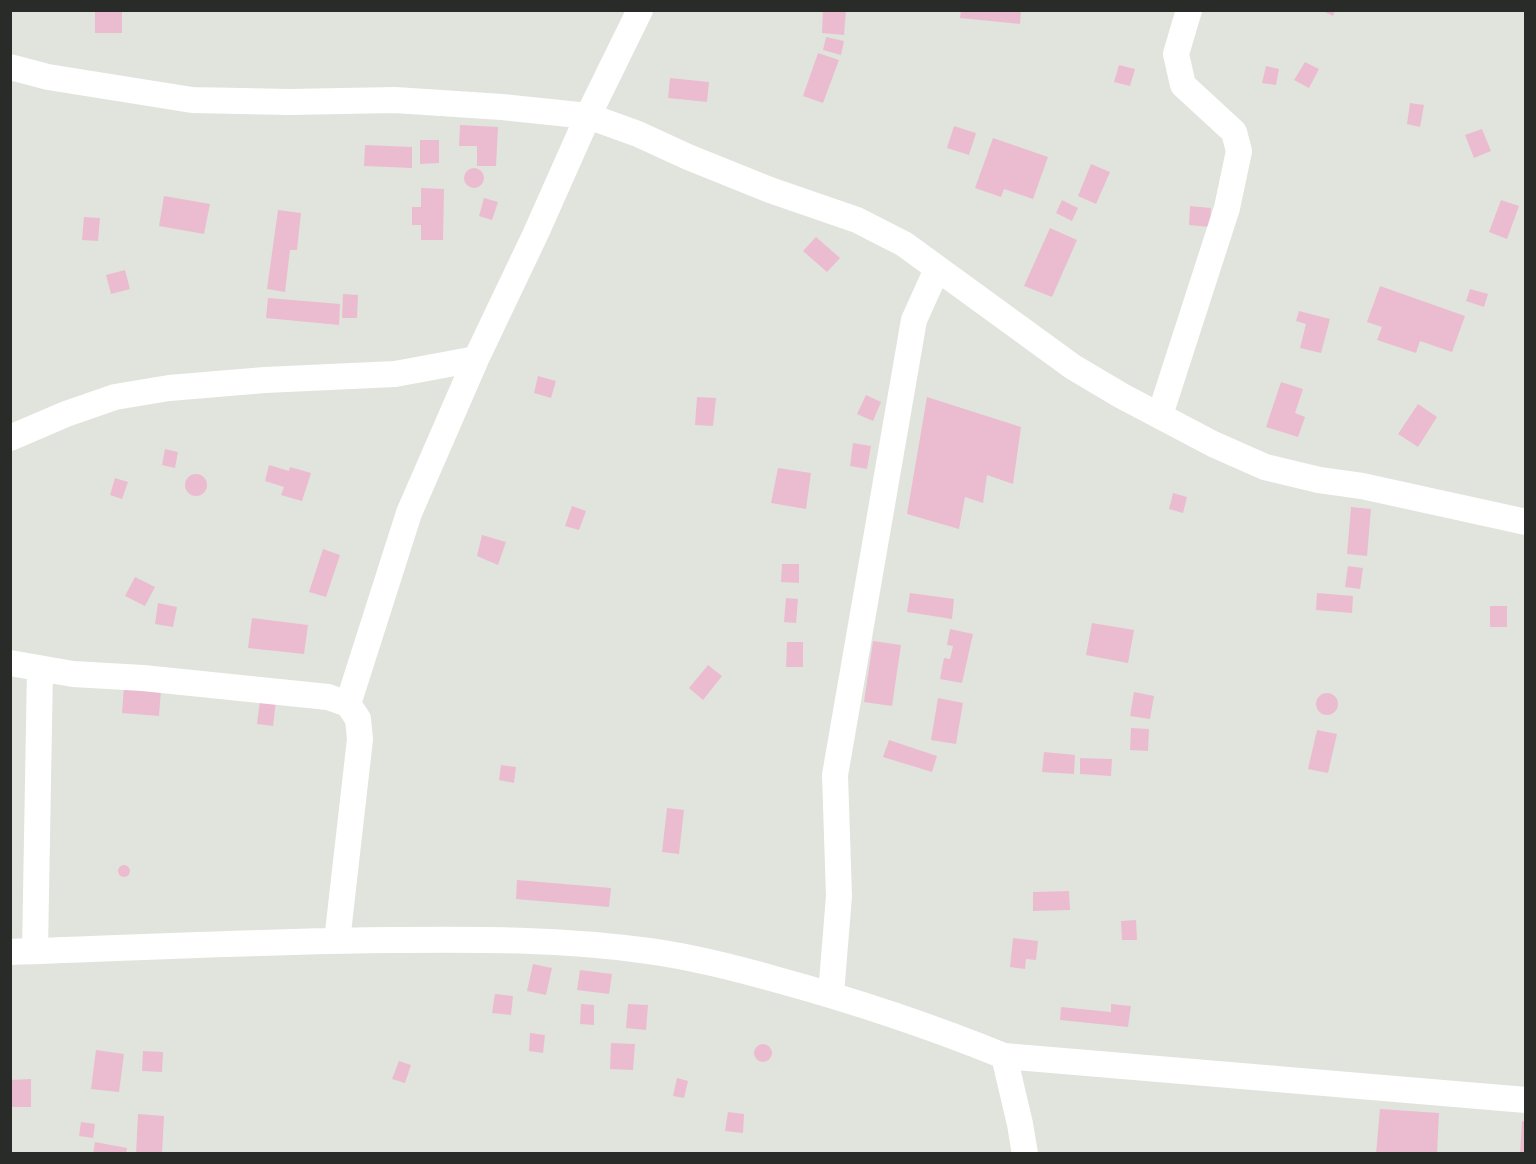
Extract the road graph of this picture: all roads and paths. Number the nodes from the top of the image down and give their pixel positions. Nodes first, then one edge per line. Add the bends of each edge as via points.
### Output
1 (640, 10) edge
2 (1189, 10) edge
3 (10, 67) edge
4 (588, 116) junction
5 (937, 269) junction
6 (476, 359) junction
7 (1160, 415) junction
8 (10, 438) edge
9 (1526, 522) edge
10 (10, 663) edge
11 (40, 669) junction
12 (348, 704) junction
13 (337, 941) junction
14 (23, 952) edge
15 (831, 994) junction
16 (1004, 1056) junction
17 (1526, 1100) edge
18 (1025, 1154) edge

1 - 4 street
2 - 7 street via 1176,54 1183,85 1234,132 1239,151 1227,208
3 - 4 street via 48,77 192,100 395,100
4 - 5 street via 770,190 857,220 904,244
4 - 6 street
5 - 7 street via 1073,367
5 - 15 street via 914,320 835,775 839,896
6 - 8 street via 395,374 169,388 116,397
6 - 12 street via 409,513
7 - 9 street via 1265,467
10 - 11 street
11 - 12 street via 328,697
11 - 14 street
12 - 13 street via 358,719 360,739
13 - 14 street
13 - 15 street via 480,939 651,951 731,967
15 - 16 street
16 - 17 street
16 - 18 street

